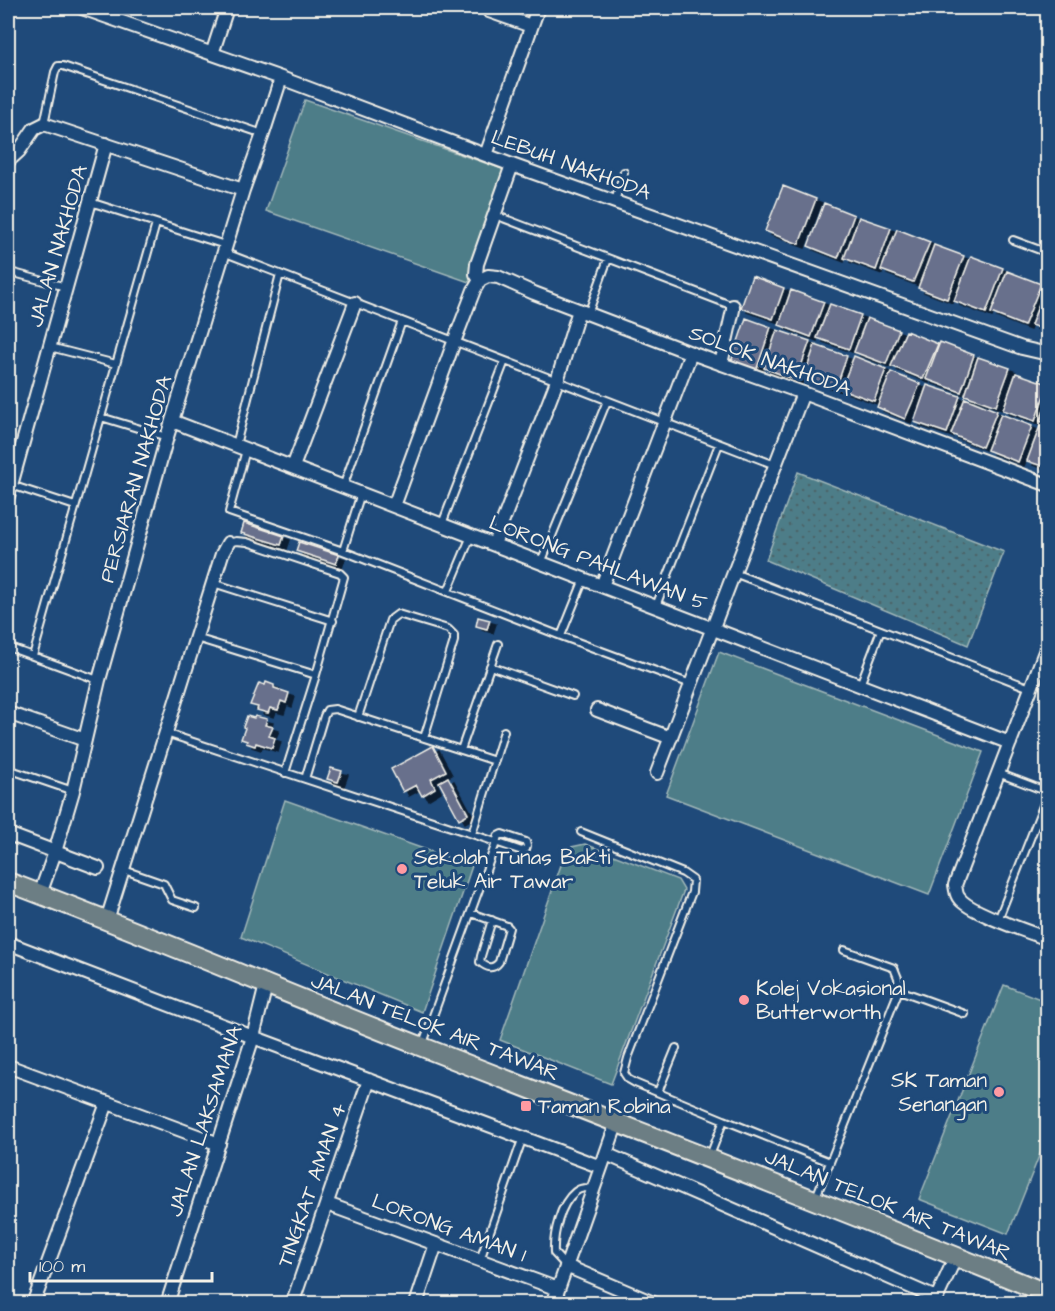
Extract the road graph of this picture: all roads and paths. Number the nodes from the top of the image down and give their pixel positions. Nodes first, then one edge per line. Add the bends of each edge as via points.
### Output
1 (82, 8) edge
2 (227, 8) edge
3 (538, 8) edge
4 (489, 11) dead end
5 (531, 26) junction
6 (212, 54) junction
7 (281, 78) junction
8 (44, 124) junction
9 (263, 134) junction
10 (106, 144) junction
11 (486, 155) junction
12 (8, 161) edge
13 (512, 165) junction
14 (624, 172) dead end
15 (243, 190) junction
16 (90, 202) junction
17 (615, 202) junction
18 (494, 215) junction
19 (156, 224) junction
20 (1013, 240) dead end
21 (224, 248) junction
22 (1047, 253) edge
23 (608, 259) junction
24 (280, 274) junction
25 (8, 278) edge
26 (480, 280) junction
27 (66, 287) junction
28 (355, 303) junction
29 (732, 306) joint
30 (584, 312) junction
31 (402, 321) junction
32 (454, 342) junction
33 (50, 346) junction
34 (691, 352) junction
35 (1047, 354) edge
36 (505, 361) junction
37 (116, 364) junction
38 (721, 364) junction
39 (557, 381) junction
40 (803, 393) junction
41 (607, 400) junction
42 (101, 417) junction
43 (172, 421) junction
44 (664, 422) junction
45 (167, 437) junction
46 (719, 444) junction
47 (241, 447) junction
48 (13, 456) edge
49 (775, 466) junction
50 (293, 467) junction
51 (1047, 485) edge
52 (343, 487) junction
53 (9, 490) edge
54 (361, 493) junction
55 (75, 506) junction
56 (394, 506) junction
57 (442, 524) junction
58 (471, 536) junction
59 (228, 543) joint
60 (494, 544) junction
61 (343, 551) junction
62 (541, 562) junction
63 (734, 573) junction
64 (584, 579) junction
65 (213, 583) junction
66 (602, 586) junction
67 (448, 591) junction
68 (656, 606) junction
69 (333, 621) junction
70 (713, 628) junction
71 (881, 630) junction
72 (561, 636) junction
73 (196, 638) junction
74 (498, 644) dead end
75 (1047, 644) edge
76 (8, 647) edge
77 (33, 656) junction
78 (490, 666) junction
79 (316, 675) junction
80 (99, 680) junction
81 (692, 684) junction
82 (860, 685) junction
83 (1030, 688) junction
84 (573, 696) dead end
85 (597, 710) dead end
86 (8, 713) edge
87 (358, 717) junction
88 (504, 731) dead end
89 (165, 733) junction
90 (424, 738) junction
91 (671, 738) junction
92 (85, 740) junction
93 (1010, 742) junction
94 (461, 750) junction
95 (495, 761) junction
96 (8, 769) edge
97 (285, 772) junction
98 (657, 773) dead end
99 (998, 773) junction
100 (306, 779) junction
101 (73, 790) junction
102 (1047, 792) edge
103 (581, 832) dead end
104 (8, 834) edge
105 (472, 834) junction
106 (496, 843) junction
107 (55, 852) junction
108 (98, 868) dead end
109 (124, 870) junction
110 (8, 882) edge
111 (40, 894) junction
112 (196, 908) dead end
113 (471, 913) junction
114 (107, 920) junction
115 (492, 920) junction
116 (998, 920) junction
117 (1047, 939) edge
118 (8, 943) edge
119 (844, 950) dead end
120 (266, 985) junction
121 (898, 990) junction
122 (965, 1014) dead end
123 (253, 1037) junction
124 (421, 1046) junction
125 (675, 1048) dead end
126 (8, 1066) edge
127 (369, 1080) junction
128 (658, 1092) junction
129 (107, 1103) junction
130 (724, 1120) junction
131 (617, 1122) junction
132 (523, 1137) junction
133 (219, 1144) junction
134 (709, 1158) junction
135 (603, 1160) junction
136 (830, 1162) junction
137 (594, 1189) junction
138 (815, 1200) junction
139 (327, 1204) junction
140 (436, 1244) junction
141 (956, 1256) junction
142 (479, 1260) junction
143 (566, 1266) junction
144 (558, 1289) junction
145 (1047, 1294) edge
146 (935, 1301) edge
147 (33, 1304) edge
148 (167, 1304) edge
149 (292, 1304) edge
150 (416, 1304) edge
151 (553, 1304) edge
152 (656, 1304) edge

1 - 6 street, LEBUH NAKHODA
2 - 6 street
3 - 5 street
4 - 5 street
5 - 11 street
6 - 7 street, LEBUH NAKHODA
7 - 9 street, PERSIARAN NAKHODA
7 - 11 street, LEBUH NAKHODA
8 - 9 lane via 55,72 63,66
8 - 10 street
8 - 12 street via 34,129
9 - 15 street, PERSIARAN NAKHODA
10 - 15 street
10 - 16 street, JALAN NAKHODA
11 - 13 street, LEBUH NAKHODA
13 - 17 street, LEBUH NAKHODA
13 - 18 street
14 - 17 lane
15 - 21 street, PERSIARAN NAKHODA
16 - 19 lane
16 - 27 street, JALAN NAKHODA
17 - 35 street, LEBUH NAKHODA
18 - 23 lane
18 - 26 street via 477,264
19 - 21 lane
19 - 37 lane
20 - 22 lane
21 - 24 lane
21 - 43 street, PERSIARAN NAKHODA
23 - 29 lane
23 - 30 lane
24 - 28 lane
24 - 47 lane
25 - 27 lane via 14,273
26 - 30 street, SOLOK NAKHODA via 498,277
26 - 32 street
27 - 33 street, JALAN NAKHODA
28 - 31 lane
28 - 50 street
29 - 38 street
30 - 34 street, SOLOK NAKHODA
30 - 39 street
31 - 32 lane
31 - 52 lane
32 - 36 lane
32 - 56 street
33 - 37 lane
33 - 48 street, JALAN NAKHODA
34 - 38 street, SOLOK NAKHODA
34 - 44 street
36 - 39 lane
36 - 57 lane
37 - 42 lane
38 - 40 street, SOLOK NAKHODA
39 - 41 lane
39 - 60 street
40 - 49 street
40 - 51 street, SOLOK NAKHODA
41 - 44 lane
41 - 62 lane
42 - 45 lane
42 - 55 lane
43 - 45 street, PERSIARAN NAKHODA
43 - 47 street, LORONG PAHLAWAN 5
44 - 46 lane
44 - 66 street
45 - 80 street, PERSIARAN NAKHODA
46 - 49 lane
46 - 68 lane
47 - 50 street, LORONG PAHLAWAN 5
47 - 61 lane via 229,512
48 - 53 street, JALAN NAKHODA
49 - 63 street
50 - 52 street, LORONG PAHLAWAN 5
52 - 54 street, LORONG PAHLAWAN 5
53 - 55 lane
54 - 56 street, LORONG PAHLAWAN 5
54 - 61 lane
55 - 77 lane
56 - 57 street, LORONG PAHLAWAN 5
57 - 58 street, LORONG PAHLAWAN 5
58 - 60 street, LORONG PAHLAWAN 5
58 - 67 lane
59 - 65 street
59 - 69 lane via 247,542 340,573 344,578
60 - 62 street, LORONG PAHLAWAN 5
61 - 67 lane
62 - 64 street, LORONG PAHLAWAN 5
63 - 70 street
63 - 71 lane
64 - 66 street, LORONG PAHLAWAN 5
64 - 72 lane
65 - 69 lane
65 - 73 street
66 - 68 street, LORONG PAHLAWAN 5
67 - 72 lane
68 - 70 street, LORONG PAHLAWAN 5
69 - 79 lane
70 - 81 street
70 - 82 street, LORONG PAHLAWAN 5
71 - 82 lane
71 - 83 lane
72 - 81 lane
73 - 79 lane
73 - 89 street
74 - 78 lane
75 - 83 street
76 - 77 lane
77 - 80 lane
78 - 84 lane
78 - 94 lane
79 - 97 lane
80 - 92 street, PERSIARAN NAKHODA
81 - 91 street
82 - 93 street, LORONG PAHLAWAN 5
83 - 93 street
85 - 91 street
86 - 92 street
87 - 90 lane
87 - 90 lane via 390,620 398,614 448,629 454,641
87 - 100 lane via 327,710
88 - 95 lane
89 - 97 lane
89 - 109 street
90 - 94 lane
91 - 98 street
92 - 101 street, PERSIARAN NAKHODA
93 - 99 street
94 - 95 lane
95 - 105 lane
96 - 101 lane
97 - 100 lane
99 - 102 lane
99 - 116 street via 955,885 957,897 965,905
100 - 105 lane
101 - 107 street, PERSIARAN NAKHODA
102 - 116 lane
103 - 128 lane via 693,880 692,892 624,1073 628,1079
104 - 107 street
105 - 106 lane
106 - 106 lane via 502,834 527,846 522,851
106 - 113 lane
107 - 108 street
107 - 111 street, PERSIARAN NAKHODA
109 - 112 lane via 165,884 172,900
109 - 114 street
110 - 111 main road, JALAN TELOK AIR TAWAR
111 - 114 main road, JALAN TELOK AIR TAWAR
113 - 115 lane
113 - 124 lane
114 - 120 main road, JALAN TELOK AIR TAWAR
115 - 115 lane via 480,956 480,962 491,968 499,962 509,928
116 - 117 street
118 - 123 street
119 - 121 lane via 894,968
120 - 123 street, JALAN LAKSAMANA
120 - 124 main road, JALAN TELOK AIR TAWAR
121 - 122 lane
121 - 136 lane
123 - 127 street
123 - 133 street, JALAN LAKSAMANA
124 - 131 main road, JALAN TELOK AIR TAWAR
125 - 128 lane
126 - 129 street
127 - 132 street
127 - 139 street, TINGKAT AMAN 4
128 - 130 lane
129 - 133 street
129 - 147 street
130 - 134 lane
130 - 136 lane
131 - 134 main road, JALAN TELOK AIR TAWAR
131 - 135 street
132 - 135 street
132 - 142 lane
133 - 148 street, JALAN LAKSAMANA
134 - 138 main road, JALAN TELOK AIR TAWAR
135 - 137 street
135 - 146 street
136 - 138 lane
137 - 143 street
137 - 143 lane via 576,1190 558,1221 554,1253
138 - 141 main road, JALAN TELOK AIR TAWAR
139 - 140 street, LORONG AMAN 1
139 - 149 street, TINGKAT AMAN 4
140 - 142 street, LORONG AMAN 1
140 - 150 street
141 - 145 main road, JALAN TELOK AIR TAWAR
141 - 146 street
142 - 144 street, LORONG AMAN 1
143 - 144 street
143 - 152 street
144 - 151 street

